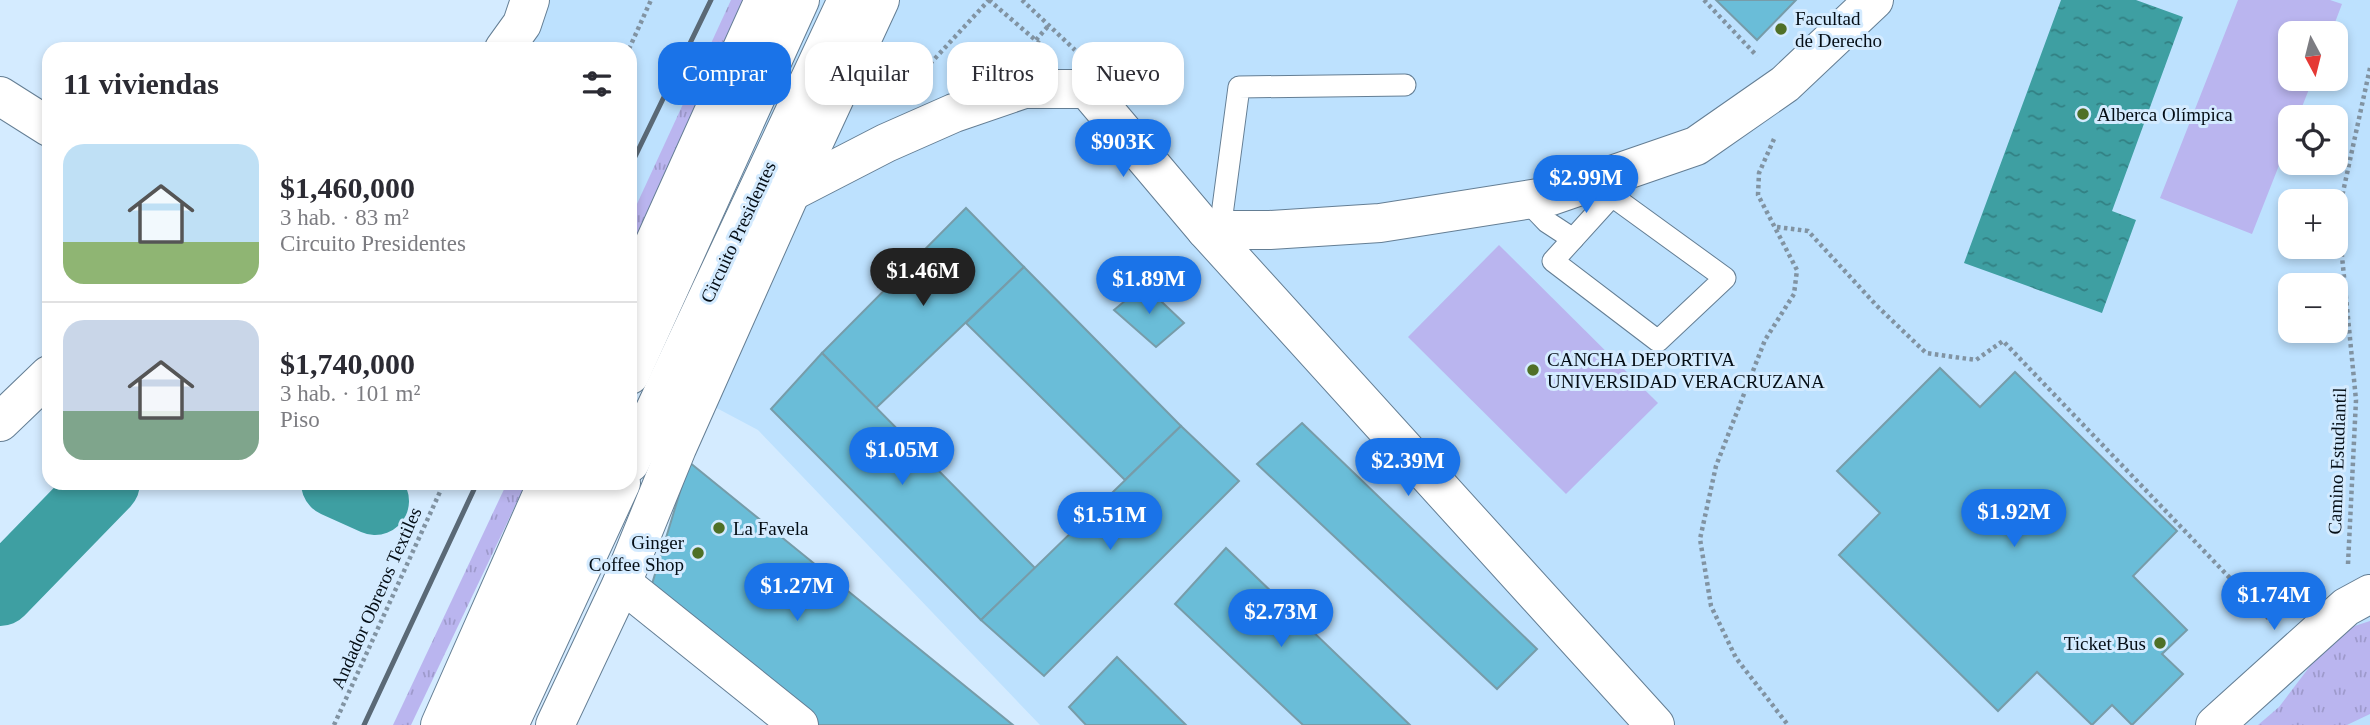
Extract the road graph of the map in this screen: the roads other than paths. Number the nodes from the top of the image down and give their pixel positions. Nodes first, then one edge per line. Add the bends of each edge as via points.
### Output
1 (530, 0) edge
2 (764, 0) edge
3 (800, 0) edge
4 (847, 0) edge
5 (880, 0) edge
6 (1874, 0) edge
7 (509, 42) edge
8 (1405, 85) dead end
9 (0, 96) edge
10 (42, 123) edge
11 (790, 192) junction
12 (1525, 199) junction
13 (1213, 230) junction
14 (1573, 239) junction
15 (637, 281) edge
16 (637, 360) edge
17 (42, 381) edge
18 (0, 422) edge
19 (637, 448) edge
20 (544, 490) edge
21 (577, 490) edge
22 (618, 490) edge
23 (622, 583) junction
24 (2358, 600) edge
25 (456, 718) edge
26 (509, 725) edge
27 (555, 725) edge
28 (799, 725) edge
29 (1655, 725) edge
30 (2215, 725) edge

1 - 7 main road via 522,24
2 - 15 main road
3 - 16 main road, Circuito Presidentes
4 - 19 main road, Circuito Presidentes
5 - 11 main road
6 - 12 main road via 1785,84 1696,146 1551,196
8 - 13 lane via 1239,87
9 - 10 main road
11 - 13 main road via 954,113 1024,89 1087,89
11 - 23 main road
12 - 13 main road via 1380,223
12 - 14 lane via 1547,222
13 - 29 main road
14 - 14 lane via 1612,196 1725,278 1658,341 1553,261
17 - 18 main road
20 - 25 main road
21 - 25 main road
22 - 26 main road
23 - 27 main road
23 - 28 main road
24 - 30 main road

